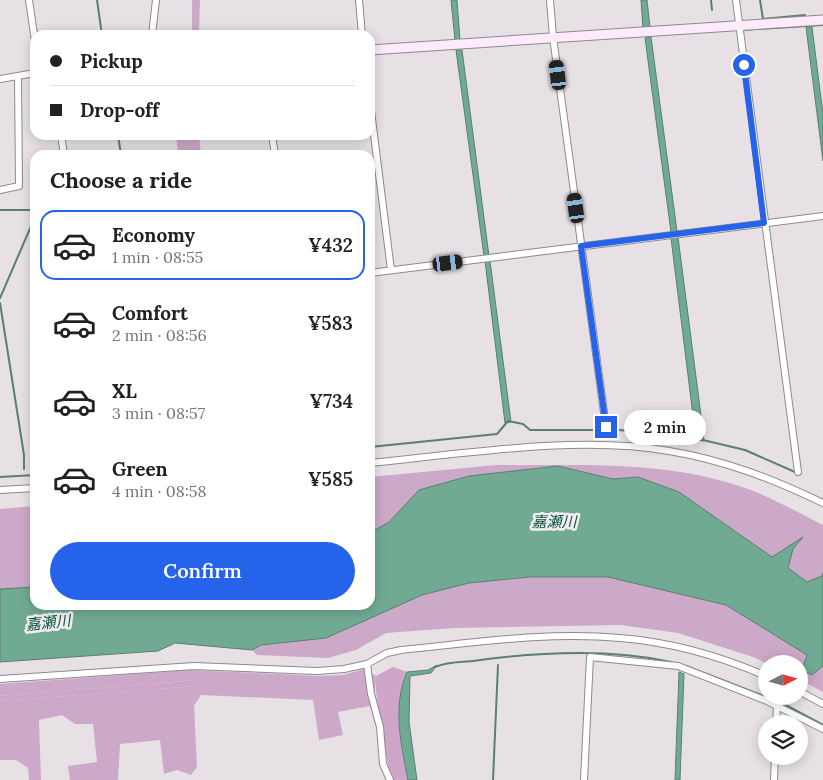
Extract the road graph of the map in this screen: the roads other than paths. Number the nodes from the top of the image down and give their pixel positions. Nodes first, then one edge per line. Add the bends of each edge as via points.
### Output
1 (29, 0) edge
2 (156, 0) edge
3 (359, 0) edge
4 (550, 0) edge
5 (736, 0) edge
6 (823, 20) edge
7 (738, 25) junction
8 (33, 30) edge
9 (153, 30) edge
10 (362, 30) edge
11 (553, 38) junction
12 (375, 50) edge
13 (30, 74) edge
14 (18, 77) junction
15 (0, 79) edge
16 (375, 140) edge
17 (0, 190) edge
18 (823, 216) edge
19 (764, 223) junction
20 (581, 246) junction
21 (391, 270) junction
22 (375, 272) edge
23 (606, 427) dead end
24 (375, 463) edge
25 (798, 472) dead end
26 (30, 488) edge
27 (0, 490) edge
28 (823, 503) edge
29 (367, 664) junction
30 (758, 673) edge
31 (0, 679) edge
32 (808, 696) edge
33 (823, 704) edge
34 (777, 706) junction
35 (776, 715) edge
36 (823, 729) edge
37 (775, 765) edge
38 (390, 780) edge
39 (584, 780) edge
40 (774, 780) edge

1 - 8 street
2 - 9 street
3 - 10 street
4 - 11 street
5 - 7 street
6 - 7 street
7 - 11 street
7 - 19 street
11 - 12 street
11 - 20 street
13 - 14 street
14 - 15 street
14 - 17 street via 19,186
16 - 21 street
18 - 19 street
19 - 20 street
19 - 25 street
20 - 21 street
20 - 23 street
21 - 22 street
24 - 28 street via 542,448 638,447 725,463 766,477
26 - 27 street
29 - 30 street via 387,653 401,650 544,637 595,637 684,648
29 - 31 street via 317,671 166,666
29 - 38 street via 380,727 383,764
32 - 33 street
34 - 35 street
34 - 36 street
34 - 39 street via 678,666 590,657
37 - 40 street

